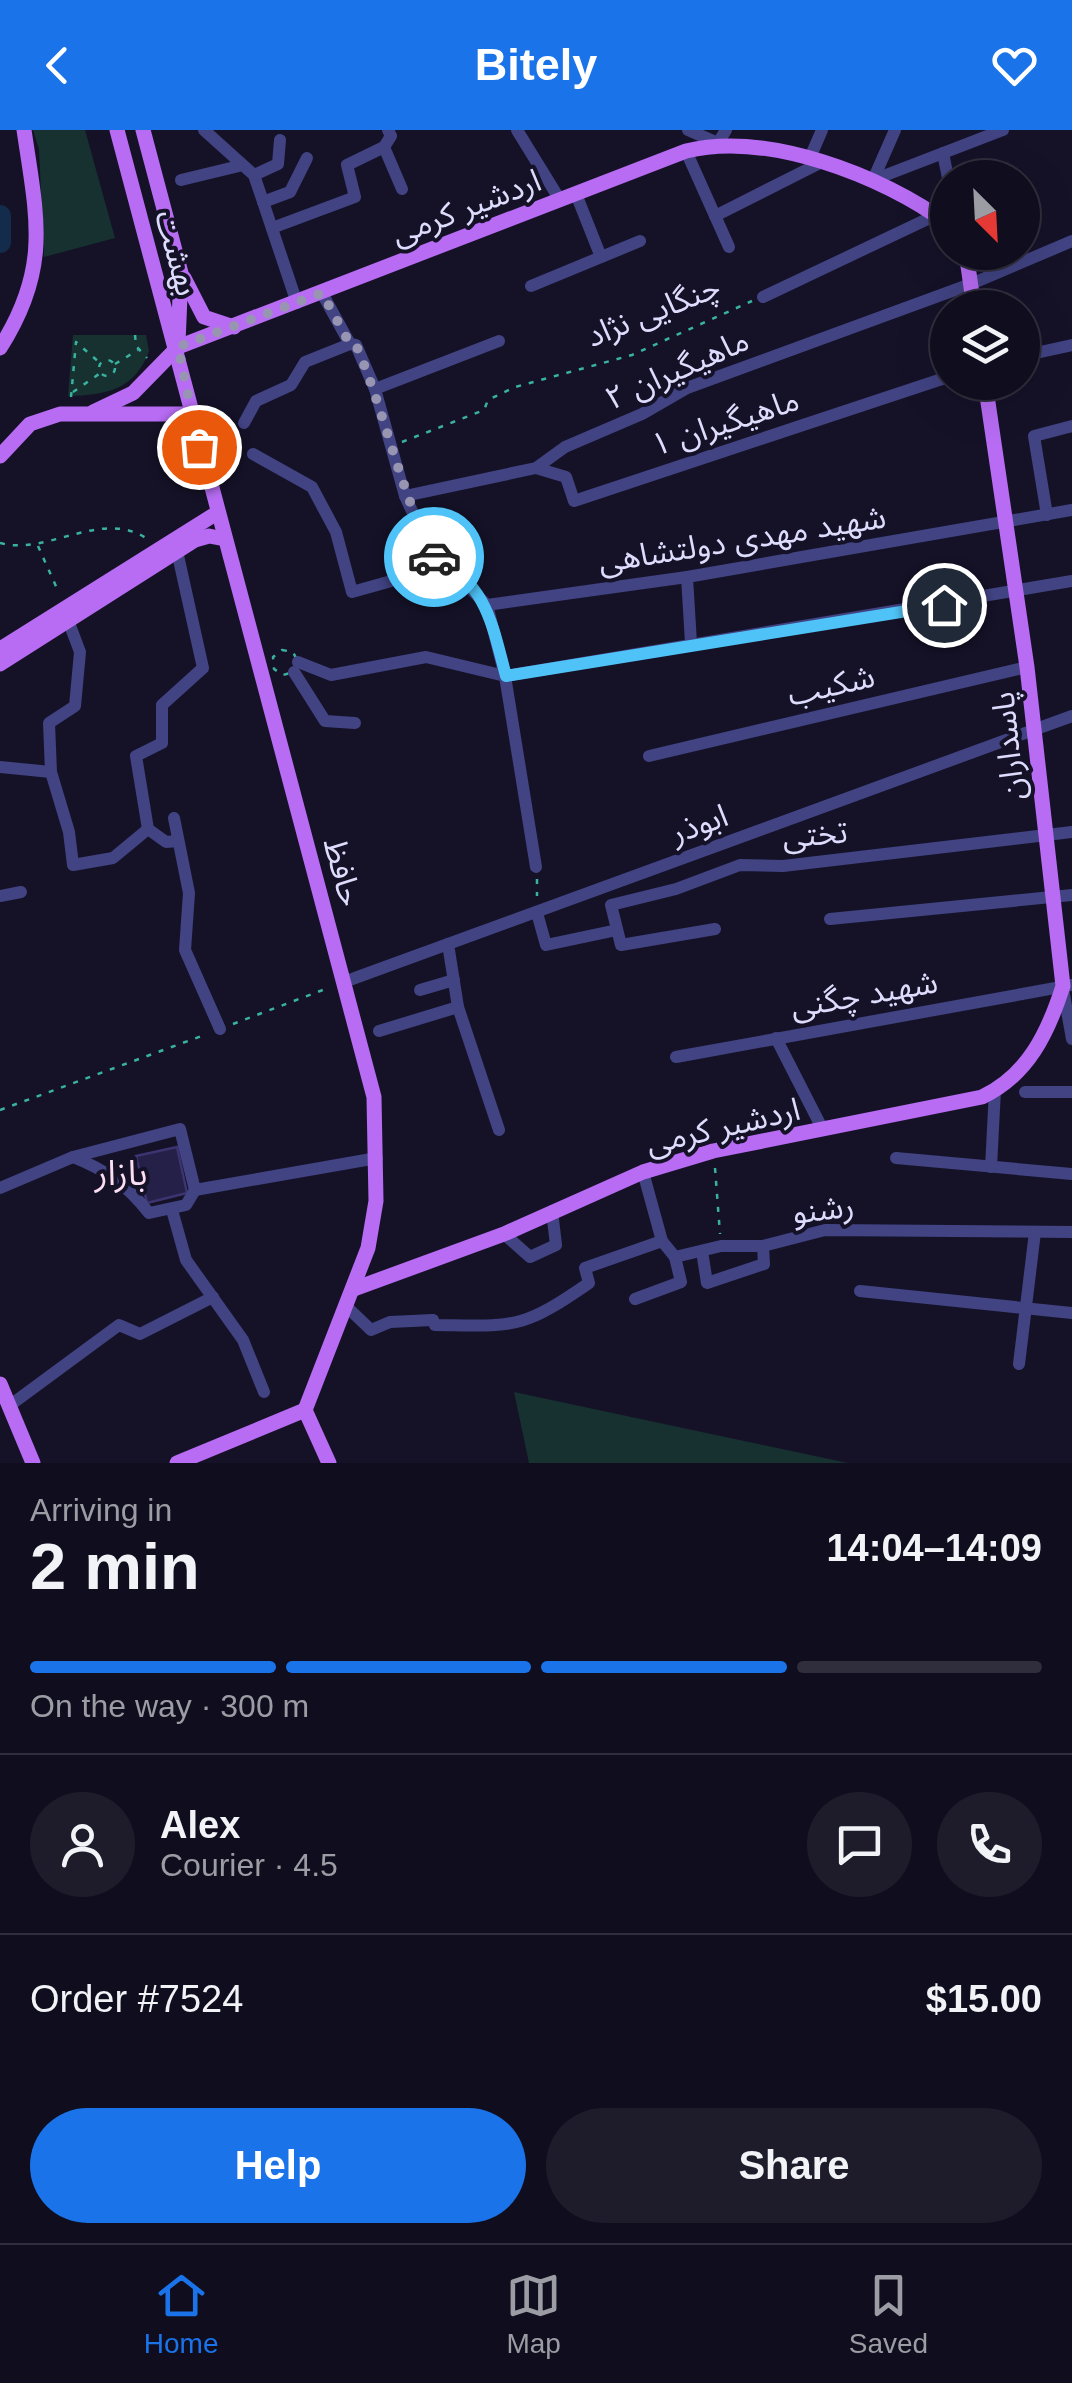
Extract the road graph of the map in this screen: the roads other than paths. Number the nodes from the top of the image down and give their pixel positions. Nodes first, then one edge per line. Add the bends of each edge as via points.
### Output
1 (24, 130) edge
2 (140, 130) edge
3 (204, 130) edge
4 (388, 130) edge
5 (517, 130) edge
6 (688, 130) edge
7 (822, 130) edge
8 (895, 130) edge
9 (972, 130) edge
10 (1003, 130) edge
11 (118, 133) edge
12 (722, 136) edge
13 (280, 140) dead end
14 (966, 144) junction
15 (384, 147) junction
16 (686, 151) junction
17 (942, 154) junction
18 (307, 158) dead end
19 (944, 160) edge
20 (814, 162) junction
21 (239, 166) junction
22 (254, 175) junction
23 (181, 180) dead end
24 (873, 180) junction
25 (402, 189) dead end
26 (568, 197) junction
27 (264, 202) junction
28 (930, 207) edge
29 (715, 216) junction
30 (930, 220) edge
31 (272, 228) junction
32 (640, 241) dead end
33 (1072, 241) edge
34 (729, 247) dead end
35 (601, 257) junction
36 (969, 270) edge
37 (182, 273) junction
38 (971, 284) junction
39 (531, 286) dead end
40 (972, 290) edge
41 (322, 293) junction
42 (762, 297) road end
43 (297, 303) junction
44 (234, 327) junction
45 (499, 341) dead end
46 (350, 344) junction
47 (1072, 345) edge
48 (178, 347) junction
49 (0, 348) edge
50 (1040, 352) edge
51 (930, 383) edge
52 (375, 389) junction
53 (988, 400) edge
54 (93, 412) junction
55 (190, 414) junction
56 (244, 423) dead end
57 (1072, 426) edge
58 (253, 454) dead end
59 (0, 456) edge
60 (536, 468) junction
61 (406, 496) junction
62 (1072, 510) edge
63 (218, 512) junction
64 (1048, 515) junction
65 (1006, 524) junction
66 (225, 539) junction
67 (177, 550) junction
68 (430, 550) junction
69 (687, 577) junction
70 (1072, 581) edge
71 (1016, 594) junction
72 (487, 605) junction
73 (67, 614) junction
74 (691, 643) junction
75 (0, 648) edge
76 (0, 664) edge
77 (1027, 667) junction
78 (506, 676) junction
79 (1072, 716) edge
80 (355, 722) dead end
81 (1034, 729) junction
82 (648, 756) dead end
83 (0, 768) edge
84 (50, 772) junction
85 (174, 818) dead end
86 (148, 829) junction
87 (1072, 832) edge
88 (1046, 836) junction
89 (178, 841) junction
90 (536, 867) road end
91 (21, 892) dead end
92 (0, 896) edge
93 (1072, 896) edge
94 (1053, 898) junction
95 (537, 913) junction
96 (830, 919) dead end
97 (715, 929) dead end
98 (617, 930) junction
99 (448, 944) junction
100 (454, 980) junction
101 (344, 982) junction
102 (1067, 985) edge
103 (420, 990) dead end
104 (458, 1007) junction
105 (220, 1029) road end
106 (379, 1031) dead end
107 (776, 1038) junction
108 (1072, 1038) edge
109 (676, 1057) dead end
110 (995, 1090) junction
111 (1025, 1092) dead end
112 (1072, 1092) edge
113 (498, 1130) dead end
114 (823, 1130) junction
115 (73, 1158) junction
116 (376, 1158) junction
117 (896, 1158) dead end
118 (991, 1167) junction
119 (643, 1172) junction
120 (1072, 1174) edge
121 (0, 1188) edge
122 (195, 1190) junction
123 (172, 1210) junction
124 (552, 1212) junction
125 (1035, 1232) junction
126 (1072, 1232) edge
127 (504, 1234) junction
128 (662, 1241) junction
129 (763, 1246) junction
130 (702, 1251) junction
131 (675, 1257) junction
132 (354, 1289) junction
133 (860, 1292) dead end
134 (213, 1297) junction
135 (634, 1299) dead end
136 (347, 1307) junction
137 (1028, 1308) junction
138 (1072, 1313) edge
139 (1020, 1364) dead end
140 (0, 1384) edge
141 (264, 1392) dead end
142 (9, 1406) junction
143 (306, 1410) junction
144 (33, 1463) edge
145 (176, 1463) edge
146 (329, 1463) edge

1 - 49 main road via 38,260 25,303
2 - 11 main road
2 - 37 main road, بهشت
3 - 21 street
4 - 15 street
5 - 26 street
6 - 12 street
7 - 20 street
8 - 24 street
9 - 14 street
10 - 14 street
11 - 48 main road, بهشت
12 - 16 main road, اردشیر کرمی
12 - 20 main road
13 - 22 street via 278,164
14 - 17 street
15 - 25 street
15 - 31 street via 347,164 355,197
16 - 26 main road, اردشیر کرمی
16 - 29 street
17 - 19 street
17 - 24 street
18 - 27 street via 290,192
20 - 24 main road
20 - 29 street
21 - 22 street
21 - 23 street
22 - 27 street
24 - 28 main road
26 - 35 street
26 - 41 main road, اردشیر کرمی
27 - 31 street
29 - 34 street
30 - 42 street, چنگایی نژاد
31 - 43 street
32 - 35 street
33 - 38 street, ماهیگیران ۲
35 - 39 street
36 - 38 main road
37 - 44 main road via 204,317
37 - 48 main road, بهشت
38 - 40 main road
38 - 60 street, ماهیگیران ۲ via 687,388
41 - 43 main road, اردشیر کرمی
41 - 46 street
43 - 44 main road, اردشیر کرمی
44 - 48 main road, اردشیر کرمی
45 - 52 street
46 - 52 street
46 - 56 street via 305,362 291,385 256,400
47 - 50 street
48 - 54 main road via 132,393
48 - 55 main road, حافظ
51 - 60 street, ماهیگیران ۱ via 574,501 566,477
52 - 61 street
53 - 65 main road, پاسداران
54 - 55 main road
54 - 59 main road via 30,424
55 - 63 main road, حافظ
57 - 64 street via 1034,436
58 - 68 street via 312,487 336,532 352,592 402,578
60 - 61 street, ماهیگیران ۲
61 - 68 street
62 - 64 street, شهید مهدی دولتشاهی
63 - 66 main road, حافظ
63 - 73 main road
64 - 65 street, شهید مهدی دولتشاهی
65 - 69 street, شهید مهدی دولتشاهی
65 - 71 main road, پاسداران
66 - 67 main road via 209,536
66 - 101 main road, حافظ
67 - 73 main road
67 - 86 street via 203,668 162,705 162,743 136,756
68 - 72 street
69 - 72 street, شهید مهدی دولتشاهی
69 - 74 street
70 - 71 street
71 - 74 street
71 - 77 main road, پاسداران
72 - 78 street
73 - 75 main road
73 - 76 main road
73 - 84 street via 80,652 75,706 49,724
74 - 78 street
77 - 81 main road, پاسداران
77 - 82 street, شکیب
78 - 80 street via 426,657 331,675 296,667 325,722
78 - 90 street
79 - 81 street, ابوذر
81 - 88 main road, پاسداران
81 - 95 street, ابوذر
83 - 84 street
84 - 86 street via 73,865 113,858
85 - 89 street
86 - 89 street via 166,842
87 - 88 street
88 - 94 main road, پاسداران
88 - 98 street, تختی via 783,866 740,865 611,905
89 - 105 street via 189,893 185,950
91 - 92 street
93 - 94 street
94 - 96 street
94 - 102 main road, پاسداران
95 - 98 street via 546,944
95 - 99 street, ابوذر
97 - 98 street via 621,945
99 - 100 street
99 - 101 street, ابوذر
100 - 103 street
100 - 104 street
101 - 116 main road, حافظ via 374,1097
102 - 107 street, شهید چگنی
102 - 108 street
102 - 110 main road, اردشیر کرمی via 1032,1055
104 - 106 street
104 - 113 street
107 - 109 street, شهید چگنی
107 - 114 street
110 - 114 main road, اردشیر کرمی via 945,1107
110 - 118 street
111 - 112 street
114 - 119 main road, اردشیر کرمی
115 - 121 street
115 - 122 street via 180,1129
115 - 123 street via 128,1186 149,1213
116 - 122 street
116 - 132 main road, حافظ via 368,1248
117 - 118 street
118 - 120 street
119 - 124 main road, اردشیر کرمی
119 - 128 street
122 - 123 street via 186,1205
123 - 134 street via 186,1260
124 - 127 main road, اردشیر کرمی
124 - 127 street via 556,1245 530,1257
125 - 126 street, رشنو
125 - 129 street, رشنو via 825,1230
125 - 137 street
127 - 132 main road, اردشیر کرمی
128 - 131 street
128 - 136 street via 585,1268 589,1282 518,1324 432,1320 371,1330
129 - 130 street, رشنو
129 - 130 street via 764,1264 708,1284
130 - 131 street, رشنو
131 - 135 street via 681,1282
132 - 136 main road, حافظ
133 - 137 street
134 - 141 street via 242,1340
134 - 142 street via 140,1334 119,1326
136 - 143 main road, حافظ
137 - 138 street
137 - 139 street
140 - 142 main road
142 - 144 main road
143 - 145 main road
143 - 146 main road

